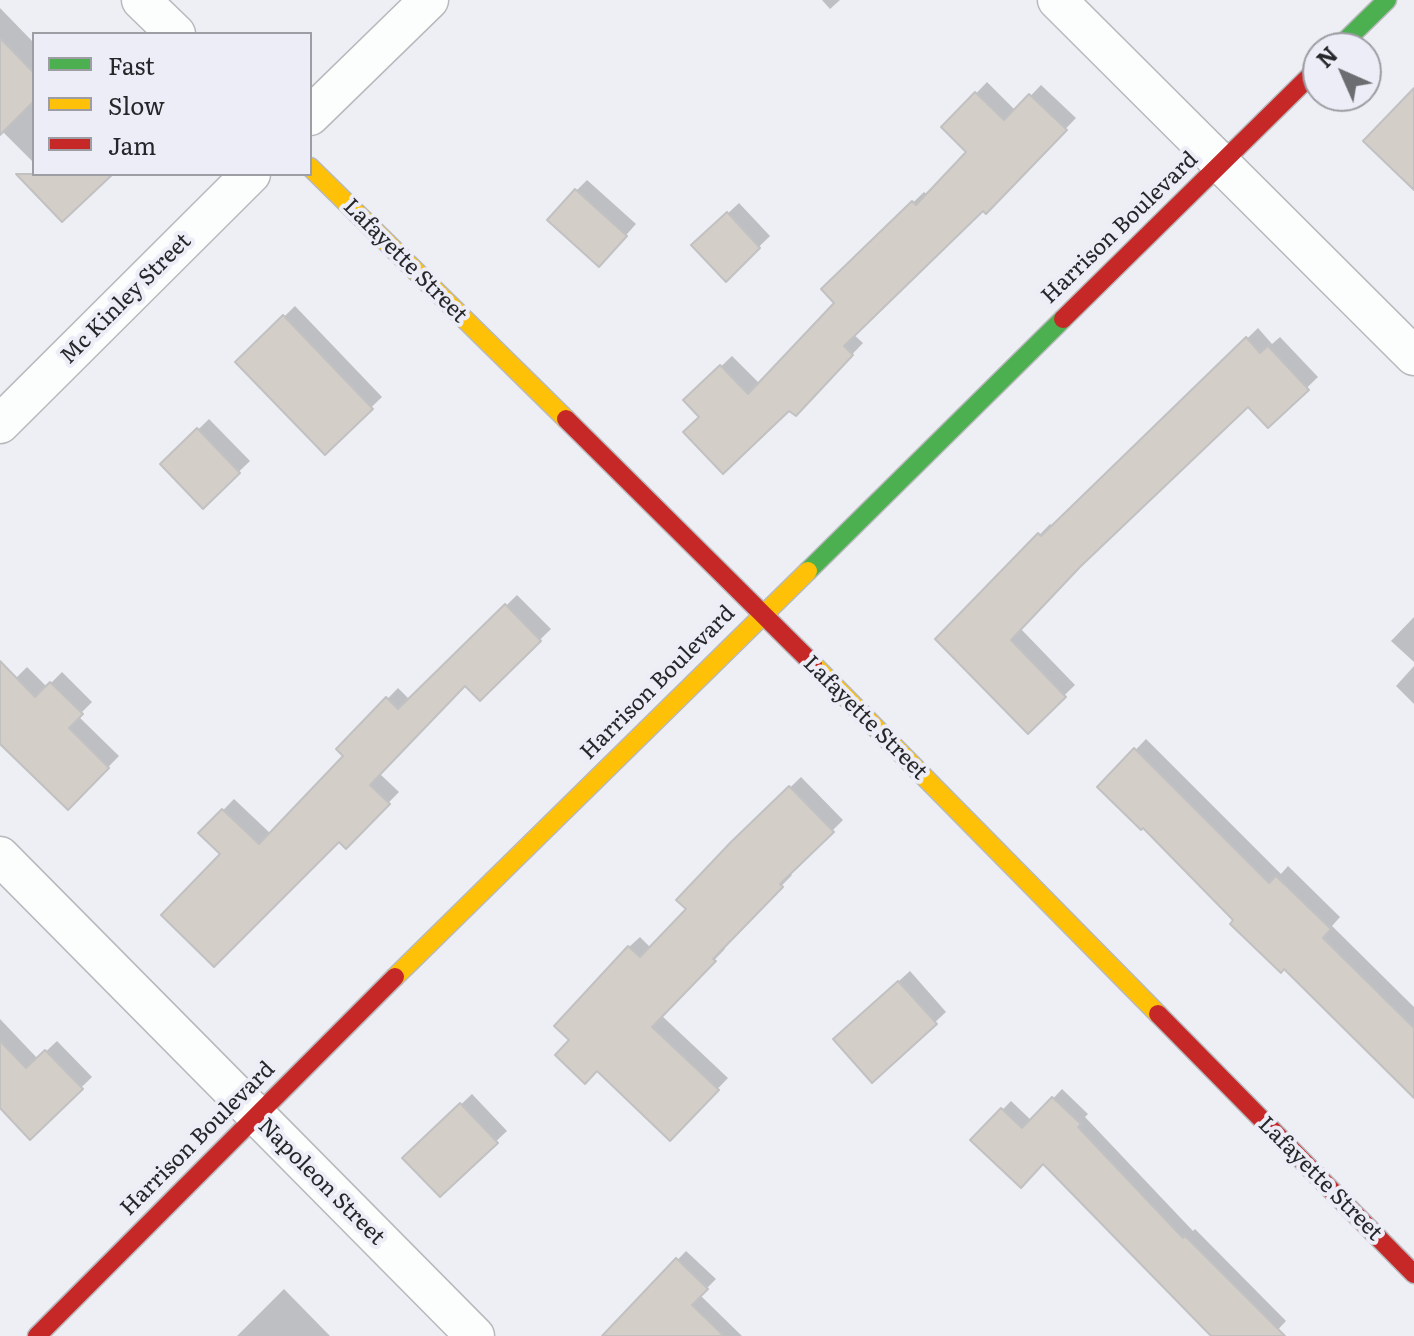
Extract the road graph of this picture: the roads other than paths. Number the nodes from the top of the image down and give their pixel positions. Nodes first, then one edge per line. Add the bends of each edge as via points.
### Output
1 (141, 0) edge
2 (429, 0) edge
3 (1057, 0) edge
4 (1387, 0) edge
5 (174, 32) edge
6 (1354, 32) edge
7 (1302, 84) edge
8 (312, 114) edge
9 (1222, 162) junction
10 (312, 169) edge
11 (249, 176) edge
12 (1414, 356) edge
13 (0, 424) edge
14 (763, 613) junction
15 (0, 856) edge
16 (255, 1115) junction
17 (1414, 1274) edge
18 (37, 1336) edge
19 (475, 1336) edge

1 - 5 street
2 - 8 street
3 - 9 street
4 - 6 street
7 - 9 street, Harrison Boulevard
9 - 12 street
9 - 14 street, Harrison Boulevard
10 - 14 street, Lafayette Street
11 - 13 street, Mc Kinley Street
14 - 16 street, Harrison Boulevard
14 - 17 street, Lafayette Street
15 - 16 street, Napoleon Street
16 - 18 street, Harrison Boulevard
16 - 19 street, Napoleon Street

